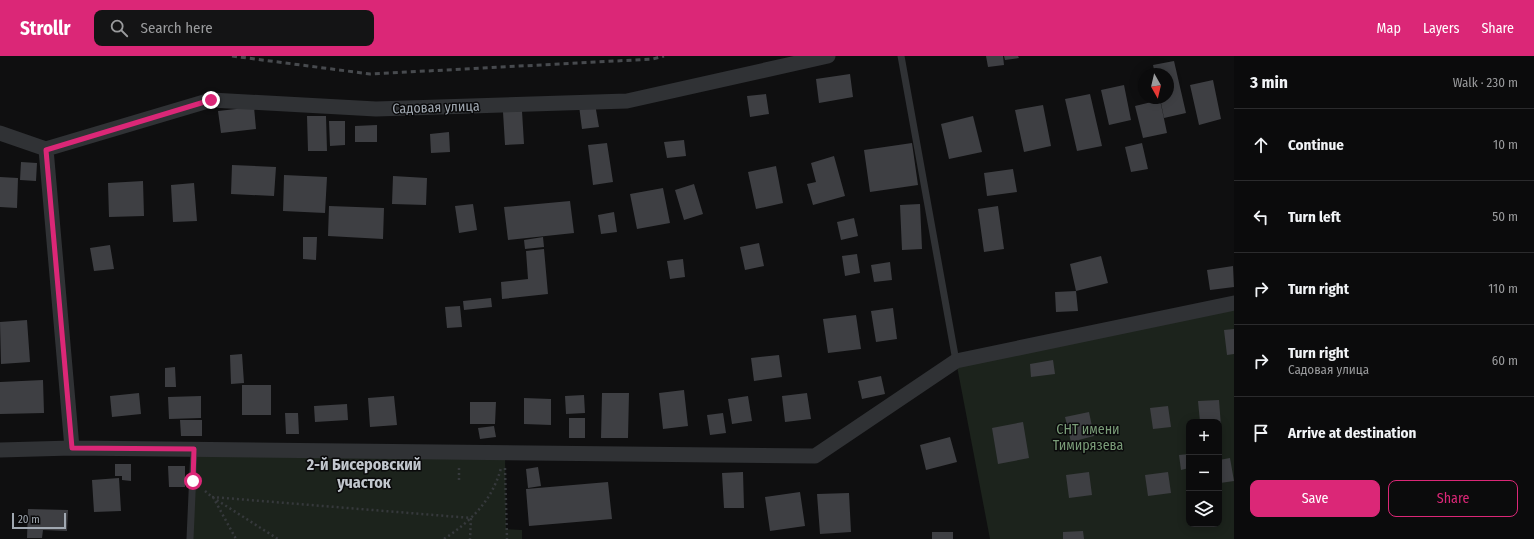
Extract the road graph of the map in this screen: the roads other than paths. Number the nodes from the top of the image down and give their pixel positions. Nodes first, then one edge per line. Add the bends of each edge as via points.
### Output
1 (828, 56) edge
2 (901, 56) edge
3 (0, 133) edge
4 (46, 150) junction
5 (1234, 303) edge
6 (956, 361) junction
7 (72, 448) junction
8 (194, 449) junction
9 (0, 450) edge
10 (190, 539) edge

1 - 4 street, Садовая улица via 627,101 376,109 211,100
2 - 6 lane
3 - 4 street
4 - 7 street
5 - 6 street
6 - 8 street via 815,456
7 - 8 street
7 - 9 street
8 - 10 lane

